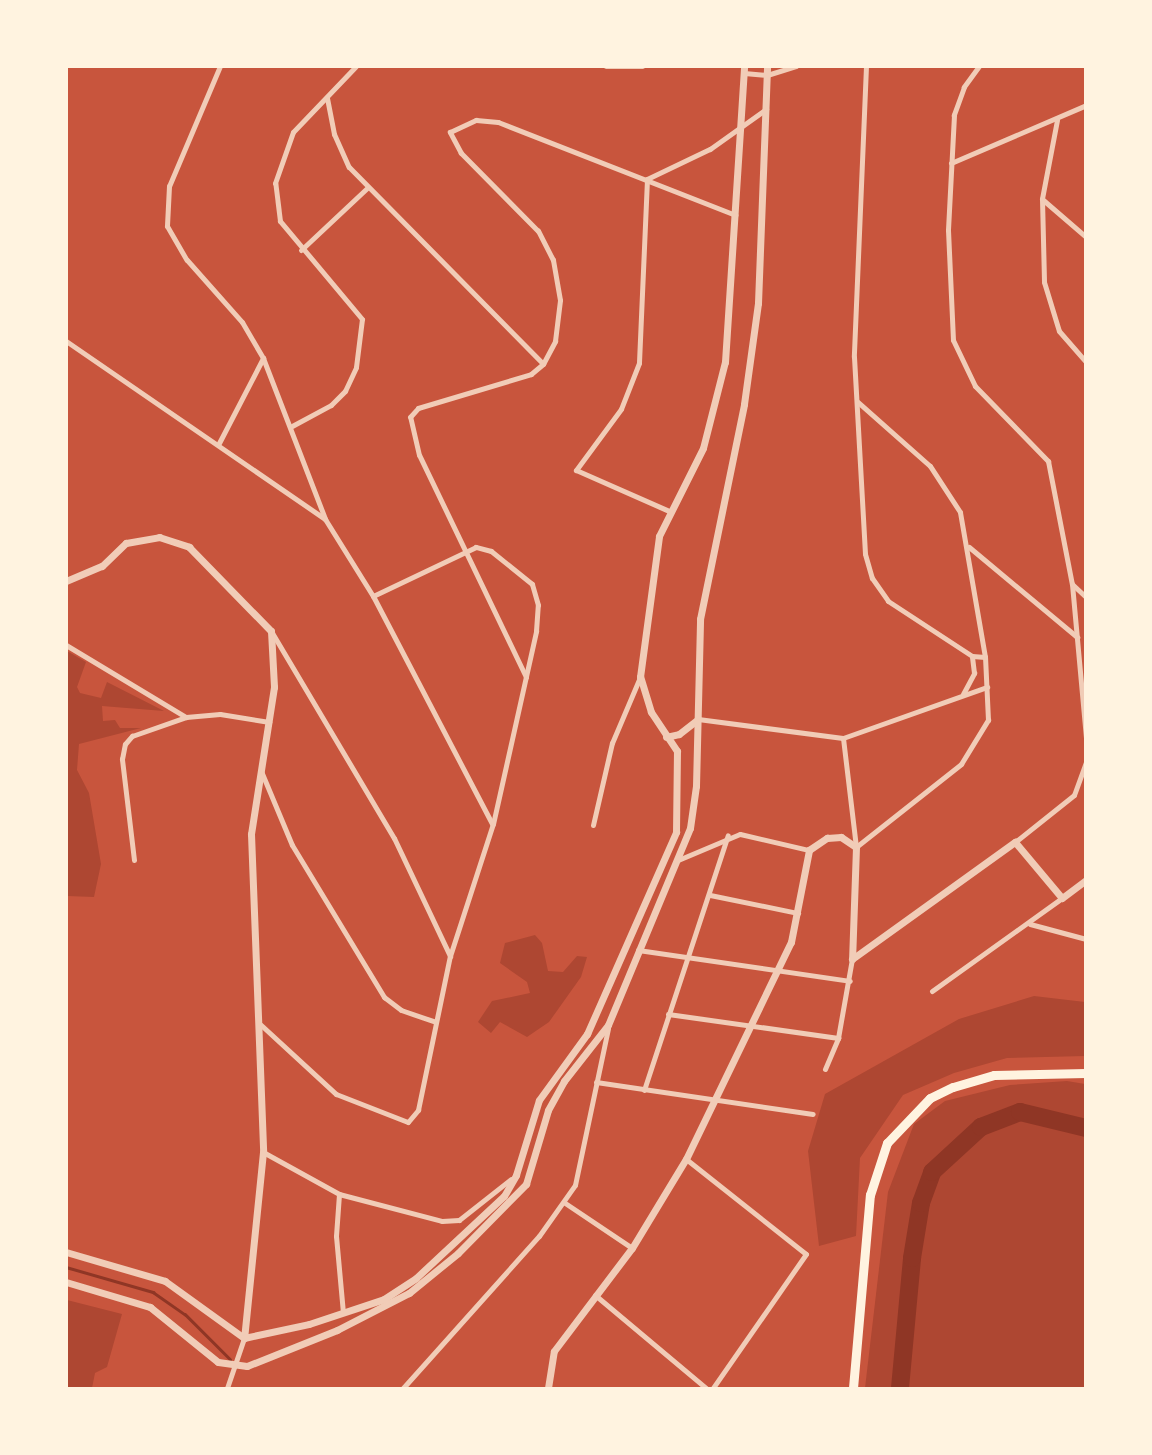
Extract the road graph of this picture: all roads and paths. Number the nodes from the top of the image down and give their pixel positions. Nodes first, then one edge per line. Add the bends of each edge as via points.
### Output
1 (220, 66) edge
2 (356, 66) edge
3 (606, 66) edge
4 (642, 66) edge
5 (796, 66) edge
6 (866, 66) edge
7 (979, 66) edge
8 (744, 70) edge
9 (767, 71) edge
10 (327, 97) junction
11 (1086, 105) edge
12 (766, 109) junction
13 (1057, 120) junction
14 (740, 125) junction
15 (951, 163) junction
16 (647, 179) junction
17 (366, 188) junction
18 (1042, 200) junction
19 (735, 215) junction
20 (1086, 237) edge
21 (300, 250) junction
22 (66, 341) edge
23 (263, 358) junction
24 (1086, 362) edge
25 (543, 365) junction
26 (858, 402) junction
27 (292, 426) junction
28 (219, 443) junction
29 (669, 511) junction
30 (325, 519) junction
31 (968, 546) junction
32 (467, 549) junction
33 (66, 581) edge
34 (1072, 584) junction
35 (373, 596) junction
36 (1086, 597) edge
37 (271, 631) junction
38 (1076, 637) junction
39 (66, 645) edge
40 (972, 656) junction
41 (985, 657) junction
42 (526, 677) junction
43 (640, 677) junction
44 (987, 687) junction
45 (961, 696) junction
46 (186, 716) junction
47 (698, 719) junction
48 (269, 722) junction
49 (666, 737) junction
50 (843, 738) junction
51 (1086, 738) edge
52 (1086, 762) edge
53 (260, 768) junction
54 (493, 824) junction
55 (593, 825) dead end
56 (728, 835) junction
57 (1015, 842) junction
58 (856, 847) junction
59 (809, 850) junction
60 (134, 860) dead end
61 (678, 860) junction
62 (1086, 880) edge
63 (710, 895) junction
64 (1062, 898) junction
65 (798, 913) junction
66 (1030, 924) junction
67 (1086, 939) edge
68 (638, 950) junction
69 (450, 956) junction
70 (852, 959) junction
71 (687, 960) junction
72 (779, 972) junction
73 (850, 981) junction
74 (932, 991) dead end
75 (601, 1005) junction
76 (613, 1012) junction
77 (668, 1014) junction
78 (435, 1022) junction
79 (261, 1025) junction
80 (753, 1027) junction
81 (590, 1028) junction
82 (606, 1029) junction
83 (838, 1038) junction
84 (825, 1069) dead end
85 (1086, 1073) edge
86 (596, 1082) junction
87 (645, 1090) junction
88 (715, 1101) junction
89 (813, 1114) dead end
90 (263, 1152) junction
91 (686, 1159) junction
92 (516, 1175) junction
93 (529, 1177) junction
94 (339, 1194) junction
95 (565, 1203) junction
96 (632, 1248) junction
97 (66, 1252) edge
98 (66, 1282) edge
99 (595, 1295) junction
100 (343, 1313) junction
101 (244, 1338) junction
102 (237, 1368) junction
103 (227, 1388) edge
104 (403, 1388) edge
105 (548, 1388) edge
106 (706, 1388) edge
107 (713, 1388) edge
108 (853, 1388) edge

1 - 23 street via 169,186 167,226 187,260 242,322
2 - 10 street
3 - 4 street
5 - 9 street
6 - 26 street via 854,318
7 - 15 street via 964,87 954,115
8 - 9 street
8 - 14 street
9 - 12 street
10 - 17 street via 340,150
10 - 21 street via 293,132 275,183 280,221
11 - 13 street
12 - 14 street
12 - 47 street via 754,343 700,619
13 - 15 street
13 - 18 street
14 - 16 street via 710,149
14 - 19 street
15 - 34 street via 949,305 953,340 975,386 1048,461
16 - 19 street
16 - 25 street via 498,122 477,120 450,132 461,153 538,231 553,260 559,317 555,341
16 - 29 street via 639,363 621,409 576,470
17 - 21 street
17 - 25 street
18 - 20 street
18 - 24 street via 1041,247 1048,307 1059,331
19 - 29 street via 725,362 703,448
21 - 27 street via 356,307 362,320 361,342 345,391 331,405
22 - 28 street
23 - 27 street
23 - 28 street
25 - 32 street via 511,383 418,408 410,417 419,455
26 - 31 street via 945,484 960,512
26 - 40 street via 865,554 872,578 888,601
27 - 30 street
28 - 30 street
29 - 43 street via 653,560
30 - 35 street
31 - 38 street
31 - 41 street
32 - 35 street
32 - 42 street
32 - 42 street via 491,551 532,584 538,618
33 - 37 street via 102,566 126,543 159,537 189,547
34 - 36 street
34 - 38 street
35 - 54 street
37 - 48 street via 274,687
37 - 69 street via 394,838
38 - 51 street
39 - 46 street
40 - 41 street
40 - 45 street via 974,673
41 - 44 street
42 - 54 street
43 - 49 street via 651,712
43 - 55 street via 612,743
44 - 45 street
44 - 58 street via 986,727 961,764
45 - 50 street
46 - 48 street via 229,715
46 - 60 street via 132,736 122,751
47 - 49 street via 680,734
47 - 50 street
47 - 61 street via 696,786 690,828
48 - 53 street
49 - 75 street via 677,751 680,773 676,832
50 - 58 street
52 - 57 street via 1074,795
53 - 78 street via 292,845 384,997 401,1010
53 - 79 street via 251,834 251,901
54 - 69 street
56 - 59 street via 753,835
56 - 61 street
56 - 63 street
57 - 64 street
57 - 70 street
58 - 59 street via 841,836 827,838
58 - 70 street
59 - 65 street
61 - 68 street
62 - 64 street
63 - 65 street
63 - 71 street
64 - 66 street
65 - 72 street
66 - 67 street
66 - 74 street
68 - 71 street
68 - 76 street
69 - 78 street
70 - 73 street
71 - 72 street
71 - 77 street
72 - 73 street
72 - 80 street
73 - 83 street
75 - 76 street via 611,1003
75 - 81 street
76 - 82 street
77 - 80 street
77 - 87 street
78 - 79 street via 418,1110 408,1122 335,1094
79 - 90 street
80 - 83 street
80 - 88 street
81 - 82 street via 595,1038
81 - 92 street via 539,1100
82 - 86 street
82 - 93 street via 564,1081 548,1110
83 - 84 street
85 - 108 main road via 994,1075 953,1087 930,1098 887,1143 870,1195
86 - 87 street
86 - 95 street via 575,1185
87 - 88 street
88 - 89 street
88 - 91 street
90 - 94 street
90 - 101 street
91 - 96 street
91 - 107 street via 806,1254
92 - 93 street
92 - 94 street via 474,1210 451,1221
92 - 100 street via 485,1218 416,1278 384,1299
93 - 102 street via 477,1235 409,1293 337,1330
94 - 100 street via 336,1236
95 - 96 street
95 - 104 street
96 - 99 street
97 - 101 street via 165,1281
98 - 102 street via 150,1307 218,1362
99 - 105 street via 554,1351
99 - 106 street
100 - 101 street
101 - 102 street
102 - 103 street

